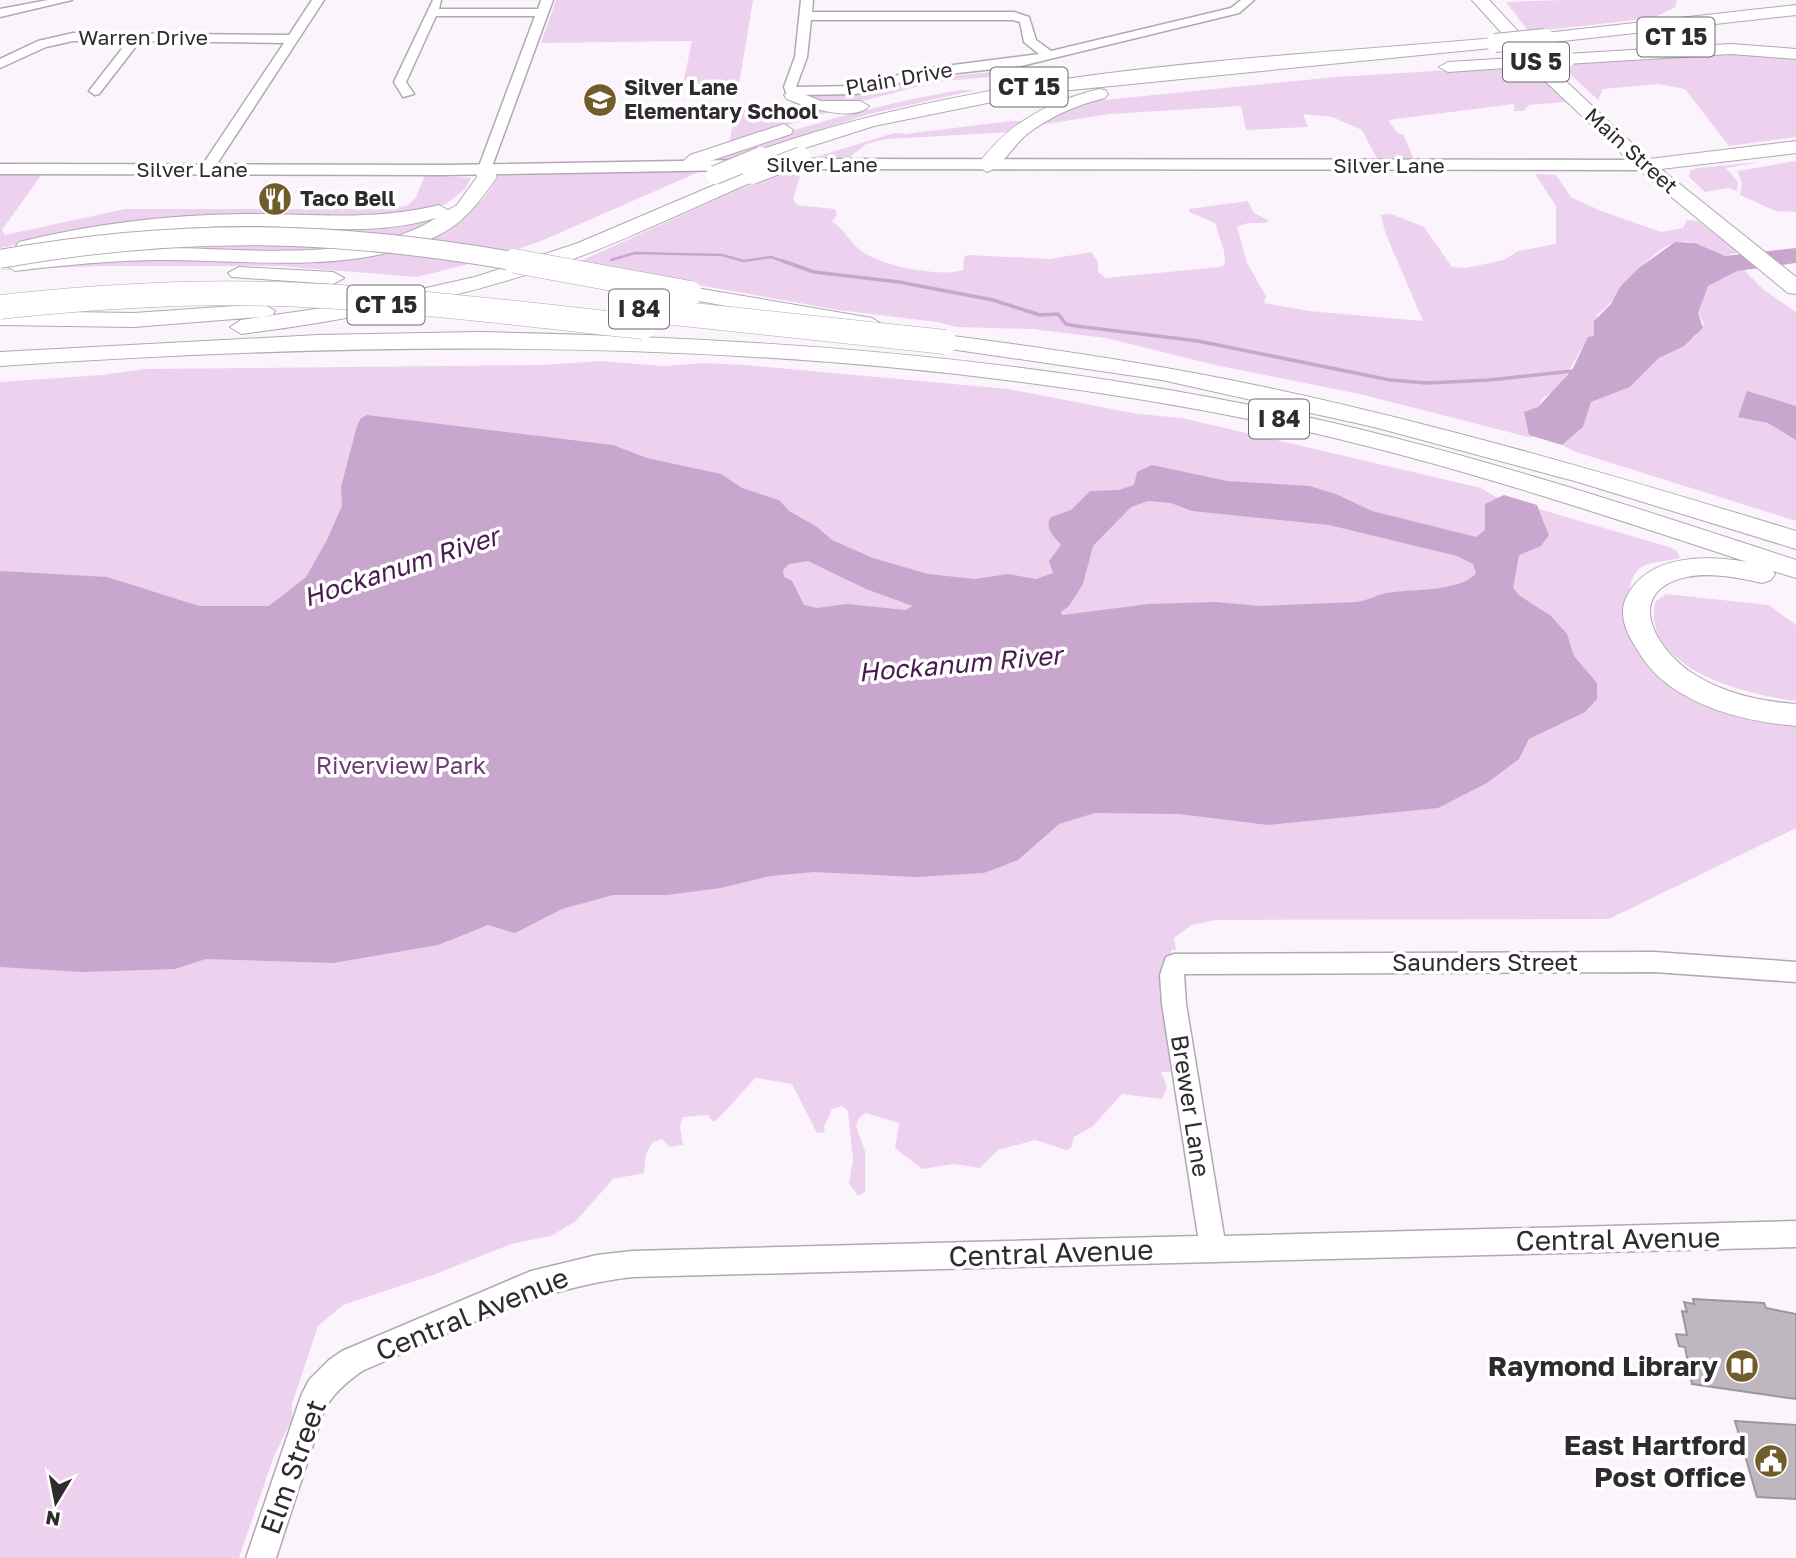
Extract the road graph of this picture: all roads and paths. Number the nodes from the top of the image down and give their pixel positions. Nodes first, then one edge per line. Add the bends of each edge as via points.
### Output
1 (66, 0) edge
2 (318, 0) edge
3 (438, 0) edge
4 (807, 0) edge
5 (1248, 0) edge
6 (1480, 0) edge
7 (1493, 0) edge
8 (1683, 5) dead end
9 (544, 6) edge
10 (1796, 10) edge
11 (432, 12) junction
12 (0, 13) edge
13 (805, 16) junction
14 (1796, 21) edge
15 (138, 36) junction
16 (292, 39) junction
17 (1552, 45) junction
18 (1504, 53) junction
19 (1796, 54) edge
20 (1048, 55) junction
21 (1305, 60) junction
22 (0, 64) edge
23 (1432, 68) dead end
24 (1405, 70) dead end
25 (1231, 78) junction
26 (1190, 82) junction
27 (95, 91) dead end
28 (791, 93) junction
29 (408, 94) dead end
30 (860, 106) junction
31 (1796, 147) edge
32 (1652, 164) junction
33 (757, 165) junction
34 (688, 166) junction
35 (987, 166) junction
36 (0, 169) edge
37 (485, 169) junction
38 (206, 170) junction
39 (0, 252) edge
40 (42, 252) junction
41 (0, 258) edge
42 (0, 267) edge
43 (1789, 275) edge
44 (0, 278) edge
45 (0, 307) edge
46 (0, 318) edge
47 (946, 338) junction
48 (700, 344) junction
49 (0, 351) edge
50 (0, 359) edge
51 (0, 371) edge
52 (1044, 378) junction
53 (1796, 540) edge
54 (1796, 569) edge
55 (1796, 582) edge
56 (1796, 715) edge
57 (1174, 964) joint
58 (1796, 972) edge
59 (1796, 1234) edge
60 (1213, 1249) junction
61 (329, 1378) joint
62 (261, 1558) edge

1 - 12 street
2 - 16 street
3 - 11 street
4 - 13 street
5 - 20 street, Plain Drive via 1232,12
6 - 7 highway
6 - 32 highway, Main Street / US 5 via 1560,86
7 - 32 highway, Main Street
8 - 17 highway via 1674,15 1648,24
9 - 11 street
9 - 37 street
10 - 17 highway, CT 15
11 - 29 street via 400,82
13 - 20 street via 1014,16 1025,20 1030,42
13 - 28 street
14 - 17 highway, CT 15
15 - 16 street, Warren Drive
15 - 22 street, Warren Drive via 62,39
15 - 27 street
16 - 38 street
17 - 18 highway, bridge
17 - 18 highway, CT 15, bridge via 1521,40
17 - 19 highway
18 - 21 highway, CT 15
18 - 23 highway
18 - 25 highway, CT 15
20 - 28 street, Plain Drive via 922,73 856,90
21 - 30 highway via 957,82
21 - 33 highway, CT 15 via 987,94 884,116
24 - 25 highway
25 - 26 highway, CT 15
26 - 33 highway, CT 15, bridge via 988,106
26 - 35 highway via 1059,104 1037,118
28 - 30 highway via 818,106
30 - 34 highway via 697,159
31 - 32 highway
32 - 35 main road, Silver Lane
32 - 43 highway, Main Street / US 5
33 - 46 highway, CT 15, bridge via 715,175 547,246 388,290 198,317
33 - 49 highway, CT 15 via 562,256 426,296 278,323
34 - 35 main road, Silver Lane
34 - 37 main road, Silver Lane
36 - 38 main road, Silver Lane
37 - 38 main road, Silver Lane
37 - 40 highway via 460,199 407,220 207,221 112,230
37 - 40 highway via 487,177 480,191 460,214 427,232 378,248 343,253
39 - 40 highway
40 - 42 highway
41 - 47 highway, bridge via 163,237 335,237
44 - 47 highway, I 84, bridge via 161,272 333,278
45 - 52 highway, bridge via 124,296 260,293 366,300 876,351
47 - 53 highway, I 84 via 1247,388 1418,428
48 - 50 highway, I 84 via 383,340
48 - 51 highway via 262,355
48 - 52 highway, I 84
52 - 54 highway, I 84 via 1196,402 1377,441 1537,486
55 - 56 highway via 1723,568 1681,569 1648,585 1635,614 1648,650 1690,686 1739,706
57 - 58 street, Saunders Street via 1654,962
57 - 60 street, Brewer Lane via 1174,1004
59 - 60 street, Central Avenue
60 - 61 street, Central Avenue via 597,1268 493,1300 352,1361
61 - 62 street, Elm Street via 311,1406

